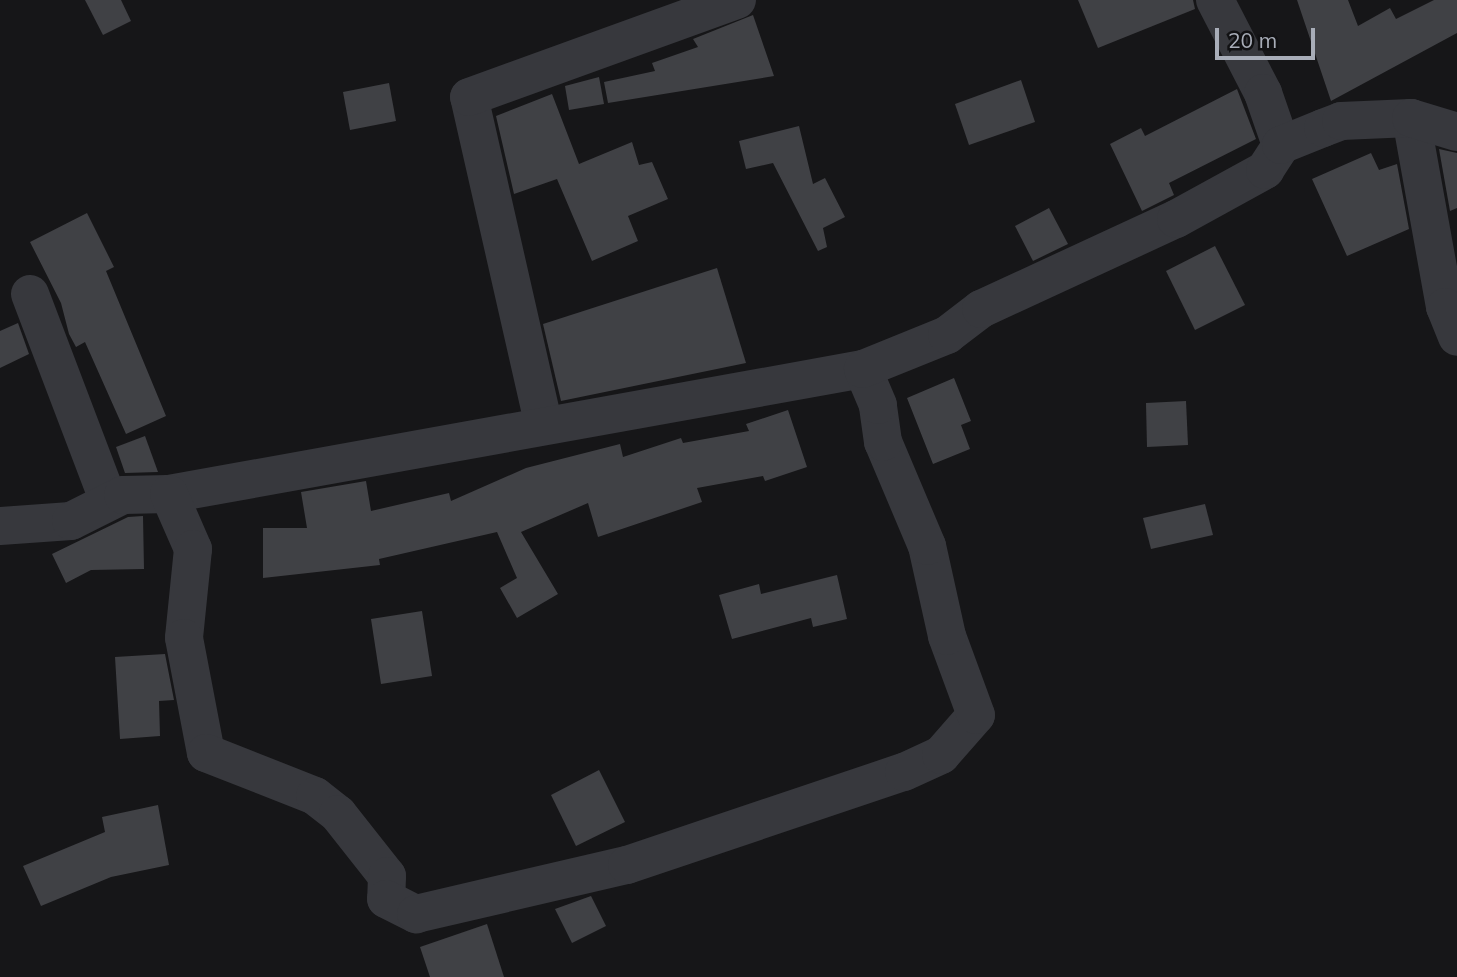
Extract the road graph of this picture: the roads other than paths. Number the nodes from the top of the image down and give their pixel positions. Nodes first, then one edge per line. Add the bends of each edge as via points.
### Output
1 (737, 0) edge
2 (1214, 0) edge
3 (1411, 118) junction
4 (1457, 132) edge
5 (1281, 145) junction
6 (30, 294) dead end
7 (1457, 337) edge
8 (863, 369) junction
9 (542, 422) junction
10 (169, 494) junction
11 (109, 502) junction
12 (0, 526) edge

1 - 9 street via 469,97
2 - 5 street via 1263,93
3 - 4 street
3 - 5 street via 1341,121
3 - 7 street via 1445,307
5 - 8 street via 1265,170 1176,219 981,309 947,335
6 - 11 street
8 - 9 street
8 - 10 street via 878,405 883,442 930,557 947,636 976,715 941,755 817,805 667,846 627,865 416,914 386,900 387,876 370,850 315,796 206,753 184,638 193,549
9 - 10 street
10 - 11 street via 133,493
11 - 12 street via 71,522

